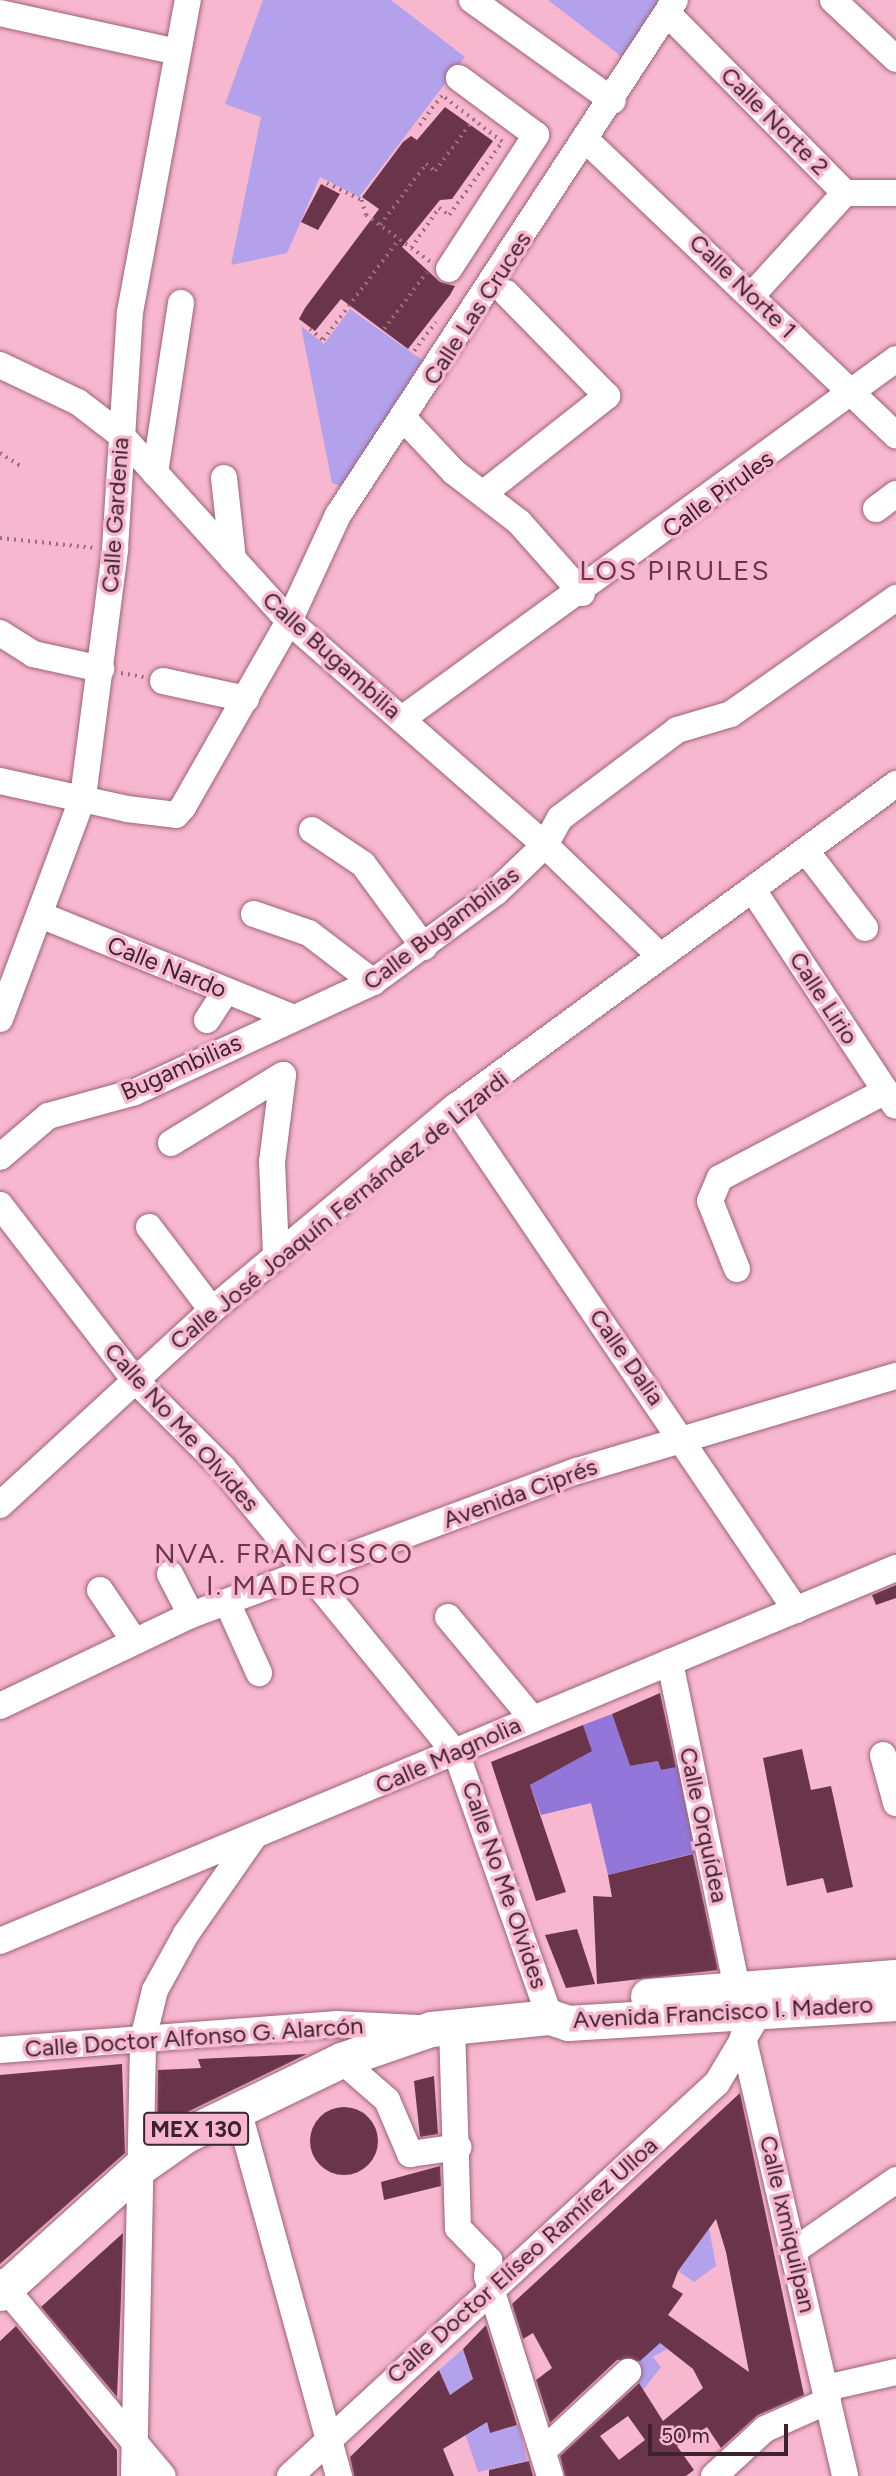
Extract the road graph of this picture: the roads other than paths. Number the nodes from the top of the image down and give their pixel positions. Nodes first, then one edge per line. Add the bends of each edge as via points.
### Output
1 (188, 0) edge
2 (472, 0) edge
3 (833, 0) edge
4 (671, 7) edge
5 (0, 13) edge
6 (178, 52) junction
7 (896, 59) edge
8 (459, 78) dead end
9 (613, 102) junction
10 (587, 141) junction
11 (845, 193) junction
12 (896, 193) edge
13 (475, 230) junction
14 (513, 255) junction
15 (441, 267) road end
16 (506, 293) dead end
17 (753, 294) junction
18 (181, 303) dead end
19 (896, 359) edge
20 (0, 365) edge
21 (854, 394) junction
22 (404, 419) junction
23 (121, 435) junction
24 (896, 435) edge
25 (155, 473) junction
26 (224, 478) dead end
27 (484, 493) junction
28 (233, 560) junction
29 (582, 593) junction
30 (896, 598) edge
31 (289, 621) junction
32 (0, 633) edge
33 (101, 669) junction
34 (163, 681) road end
35 (246, 699) junction
36 (402, 719) junction
37 (0, 781) edge
38 (896, 784) edge
39 (83, 797) junction
40 (313, 830) dead end
41 (545, 845) junction
42 (806, 851) junction
43 (753, 890) junction
44 (254, 914) dead end
45 (43, 916) junction
46 (864, 928) dead end
47 (424, 947) junction
48 (660, 956) junction
49 (373, 982) junction
50 (225, 992) junction
51 (292, 1017) junction
52 (0, 1019) edge
53 (207, 1020) dead end
54 (891, 1099) edge
55 (455, 1107) junction
56 (171, 1143) dead end
57 (0, 1157) edge
58 (0, 1205) edge
59 (149, 1227) dead end
60 (276, 1255) junction
61 (737, 1269) dead end
62 (212, 1310) junction
63 (896, 1376) edge
64 (135, 1380) junction
65 (682, 1437) junction
66 (0, 1505) edge
67 (896, 1568) edge
68 (308, 1572) junction
69 (170, 1574) dead end
70 (100, 1590) dead end
71 (227, 1602) junction
72 (796, 1610) junction
73 (191, 1615) junction
74 (448, 1617) dead end
75 (133, 1639) junction
76 (670, 1662) junction
77 (259, 1673) dead end
78 (0, 1706) edge
79 (532, 1718) junction
80 (457, 1755) junction
81 (883, 1755) dead end
82 (896, 1803) edge
83 (253, 1838) junction
84 (1, 1936) edge
85 (896, 1977) edge
86 (896, 2003) edge
87 (735, 2008) junction
88 (550, 2017) junction
89 (441, 2027) junction
90 (143, 2039) junction
91 (0, 2050) edge
92 (341, 2060) junction
93 (237, 2106) junction
94 (459, 2147) junction
95 (136, 2170) junction
96 (896, 2180) edge
97 (795, 2250) junction
98 (491, 2285) junction
99 (2, 2288) edge
100 (628, 2372) dead end
101 (896, 2372) edge
102 (827, 2395) junction
103 (330, 2437) junction
104 (133, 2442) junction
105 (544, 2450) junction
106 (134, 2476) edge
107 (163, 2476) edge
108 (290, 2476) edge
109 (339, 2476) edge
110 (550, 2476) edge
111 (714, 2476) edge
112 (845, 2476) edge

1 - 6 street, Calle Gardenia
2 - 9 street
3 - 7 street
4 - 9 street, Calle Las Cruces
4 - 11 street, Calle Norte 2
5 - 6 street
6 - 23 street, Calle Gardenia via 130,312
8 - 13 street via 536,135
9 - 10 street, Calle Las Cruces
10 - 14 street, Calle Las Cruces
10 - 17 street, Calle Norte 1
11 - 12 street, Calle Norte 2
11 - 17 street
13 - 14 street
13 - 15 street
14 - 22 street, Calle Las Cruces
16 - 27 street via 607,396
17 - 21 street, Calle Norte 1
18 - 25 street
19 - 21 street, Calle Pirules
20 - 23 street, Calle Bugambilia via 78,402
21 - 24 street, Calle Norte 1
21 - 29 street, Calle Pirules
22 - 27 street
22 - 31 street, Calle Las Cruces via 338,515
23 - 25 street, Calle Bugambilia
23 - 33 street, Calle Gardenia via 115,549
25 - 28 street, Calle Bugambilia
26 - 28 street
27 - 29 street via 519,522
28 - 31 street, Calle Bugambilia
29 - 36 street, Calle Pirules
30 - 41 street, Calle Bugambilias via 732,714 677,730 560,818
31 - 35 street, Calle Las Cruces
31 - 36 street, Calle Bugambilia
32 - 33 street via 33,654
33 - 39 street, Calle Gardenia
34 - 35 street
35 - 39 street, Calle Las Cruces via 176,814
36 - 41 street, Calle Bugambilia
37 - 39 street
38 - 42 street, Calle José Joaquín Fernández de Lizardi
39 - 45 street, Calle Gardenia
40 - 47 street via 363,864
41 - 47 street, Calle Bugambilias via 496,892
41 - 48 street, Calle Bugambilia
42 - 43 street, Calle José Joaquín Fernández de Lizardi
42 - 46 street
43 - 48 street, Calle José Joaquín Fernández de Lizardi
43 - 54 street, Calle Lirio
44 - 49 street via 309,933
45 - 50 street, Calle Nardo
45 - 52 street, Calle Gardenia
47 - 49 street, Calle Bugambilias
48 - 55 street, Calle José Joaquín Fernández de Lizardi
49 - 51 street, Calle Bugambilias
50 - 51 street, Calle Nardo
50 - 53 street
51 - 57 street, Bugambilias via 135,1092 48,1116
54 - 61 street via 720,1178 710,1201
55 - 60 street, Calle José Joaquín Fernández de Lizardi
55 - 65 street, Calle Dalia
56 - 60 street via 283,1074 272,1162
58 - 64 street, Calle No Me Olvides
59 - 62 street
60 - 62 street, Calle José Joaquín Fernández de Lizardi
62 - 64 street, Calle José Joaquín Fernández de Lizardi
63 - 65 street, Avenida Ciprés
64 - 66 street, Calle José Joaquín Fernández de Lizardi
64 - 68 street, Calle No Me Olvides via 223,1468
65 - 68 street, Avenida Ciprés
65 - 72 street, Calle Dalia
67 - 72 street, Calle Magnolia
68 - 71 street, Avenida Ciprés
68 - 80 street, Calle No Me Olvides
69 - 73 street
70 - 75 street
71 - 73 street, Avenida Ciprés
71 - 77 street
72 - 76 street, Calle Magnolia
73 - 75 street, Avenida Ciprés
74 - 79 street
75 - 78 street, Avenida Ciprés
76 - 79 street, Calle Magnolia
76 - 87 street, Calle Orquídea
79 - 80 street, Calle Magnolia
80 - 83 street, Calle Magnolia
80 - 88 street, Calle No Me Olvides
81 - 82 street
83 - 84 street, Calle Magnolia
83 - 90 street via 186,1934 155,1990
85 - 87 main road, Avenida Francisco I. Madero / MEX 130 via 782,1984
86 - 87 main road, Avenida Francisco I. Madero / MEX 130
87 - 88 main road, Avenida Francisco I. Madero / MEX 130 via 568,2023
87 - 97 street, Calle Ixmiquilpan
87 - 98 street, Calle Doctor Elíseo Ramírez Ulloa via 717,2083
88 - 89 main road, Avenida Francisco I. Madero / MEX 130
89 - 90 street, Calle Doctor Alfonso G. Alarcón via 337,2024
89 - 92 main road, Avenida Francisco I. Madero / MEX 130
89 - 94 street
90 - 91 street, Calle Doctor Alfonso G. Alarcón
90 - 95 street
92 - 93 main road, Avenida Francisco I. Madero / MEX 130
92 - 94 street via 387,2100 410,2154
93 - 95 main road, Avenida Francisco I. Madero / MEX 130
93 - 103 street
94 - 98 street via 458,2228 489,2260
95 - 99 main road, Avenida Francisco I. Madero / MEX 130
95 - 104 street
96 - 97 street
97 - 102 street, Calle Ixmiquilpan
98 - 103 street, Calle Doctor Elíseo Ramírez Ulloa
98 - 105 street
99 - 104 street
100 - 105 street
101 - 102 street
102 - 111 street via 765,2429
102 - 112 street, Calle Ixmiquilpan
103 - 108 street, Calle Doctor Elíseo Ramírez Ulloa
103 - 109 street
104 - 106 street
104 - 107 street
105 - 110 street

